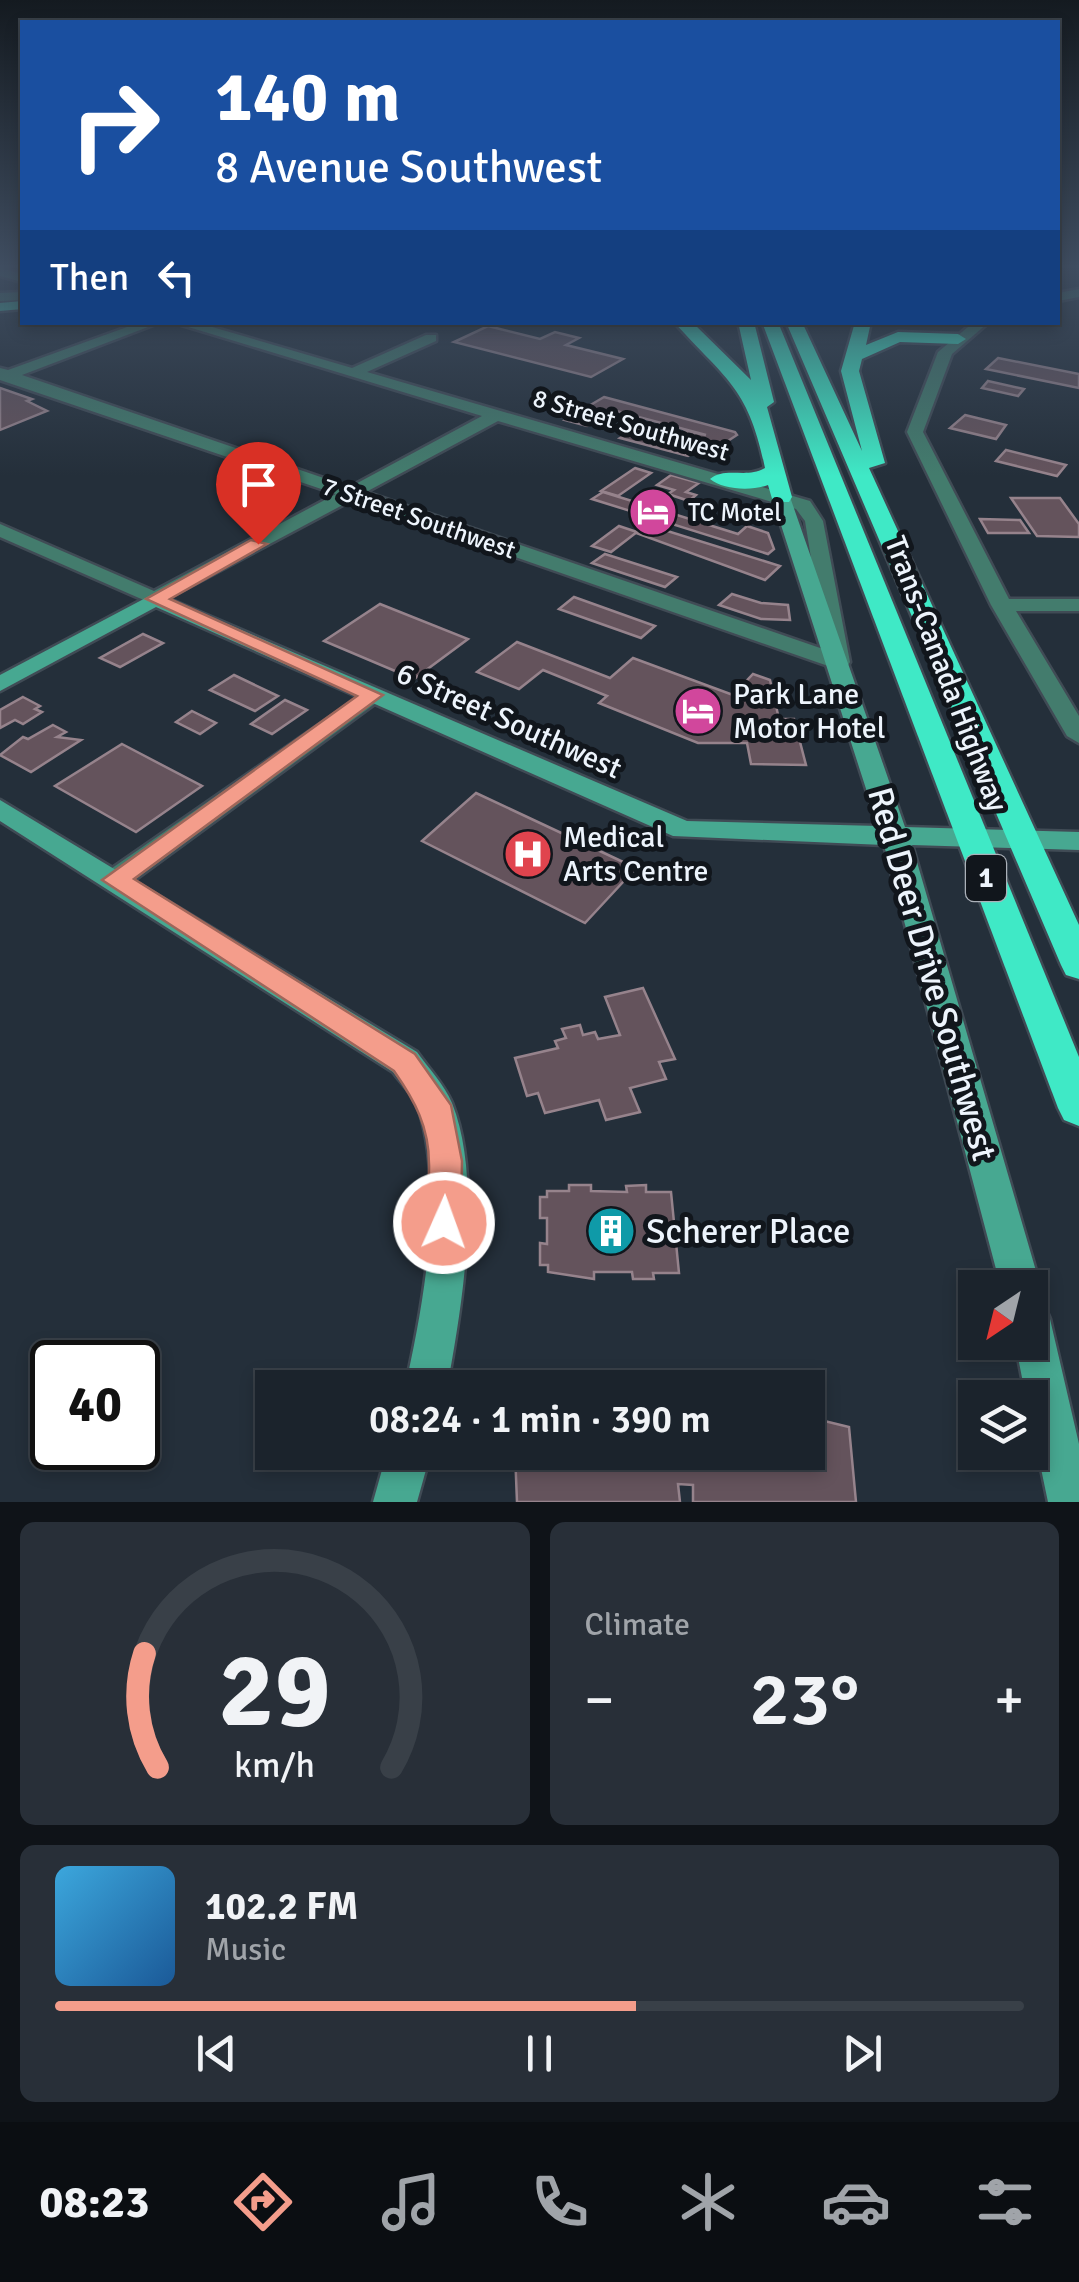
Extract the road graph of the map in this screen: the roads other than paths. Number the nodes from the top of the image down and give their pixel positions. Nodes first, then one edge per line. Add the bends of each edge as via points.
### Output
1 (114, 336) edge
2 (226, 336) edge
3 (698, 336) edge
4 (749, 336) edge
5 (775, 336) edge
6 (800, 336) edge
7 (858, 336) edge
8 (898, 336) edge
9 (900, 336) edge
10 (944, 336) edge
11 (962, 336) edge
12 (431, 338) dead end
13 (958, 339) junction
14 (851, 357) junction
15 (353, 373) junction
16 (2, 375) edge
17 (763, 412) junction
18 (496, 415) junction
19 (776, 470) junction
20 (720, 480) junction
21 (350, 494) junction
22 (780, 497) junction
23 (0, 530) edge
24 (914, 590) junction
25 (156, 599) junction
26 (1002, 605) junction
27 (1079, 605) edge
28 (839, 662) junction
29 (0, 684) edge
30 (372, 695) junction
31 (1079, 736) edge
32 (0, 809) edge
33 (896, 838) junction
34 (970, 840) junction
35 (1022, 840) junction
36 (1079, 841) edge
37 (115, 880) junction
38 (1079, 965) edge
39 (1079, 1108) edge
40 (1016, 1270) edge
41 (1039, 1360) edge
42 (428, 1370) edge
43 (405, 1470) edge
44 (395, 1502) edge
45 (1070, 1502) edge

1 - 16 street
2 - 15 street, 8 Street Southwest
3 - 17 highway via 730,365
4 - 17 highway
5 - 34 highway, Trans-Canada Highway / 1
6 - 24 highway, Trans-Canada Highway / 1
7 - 14 highway
8 - 14 highway
9 - 13 highway
10 - 13 highway
11 - 13 street
12 - 15 street
13 - 26 street via 936,367 915,432
14 - 24 highway via 854,393
15 - 18 street, 8 Street Southwest
16 - 21 street, 7 Street Southwest
17 - 19 highway
18 - 20 street, 8 Street Southwest
18 - 21 street
19 - 20 highway via 757,482
19 - 22 highway
20 - 22 street, 8 Street Southwest
21 - 25 street
21 - 28 street, 7 Street Southwest
22 - 28 street, Red Deer Drive Southwest
23 - 25 street, 6 Street Southwest
24 - 35 highway, Trans-Canada Highway / 1
25 - 29 street
25 - 30 street, 6 Street Southwest
26 - 27 street
26 - 31 street
28 - 33 street, Red Deer Drive Southwest
30 - 33 street, 6 Street Southwest via 683,830
30 - 37 street
32 - 37 street
33 - 34 street, 6 Street Southwest
33 - 40 street, Red Deer Drive Southwest
34 - 35 street, 6 Street Southwest
34 - 39 highway, Trans-Canada Highway / 1
35 - 36 street
35 - 38 highway, Trans-Canada Highway / 1
37 - 42 street via 405,1062 436,1105 446,1161
41 - 45 street
43 - 44 street

